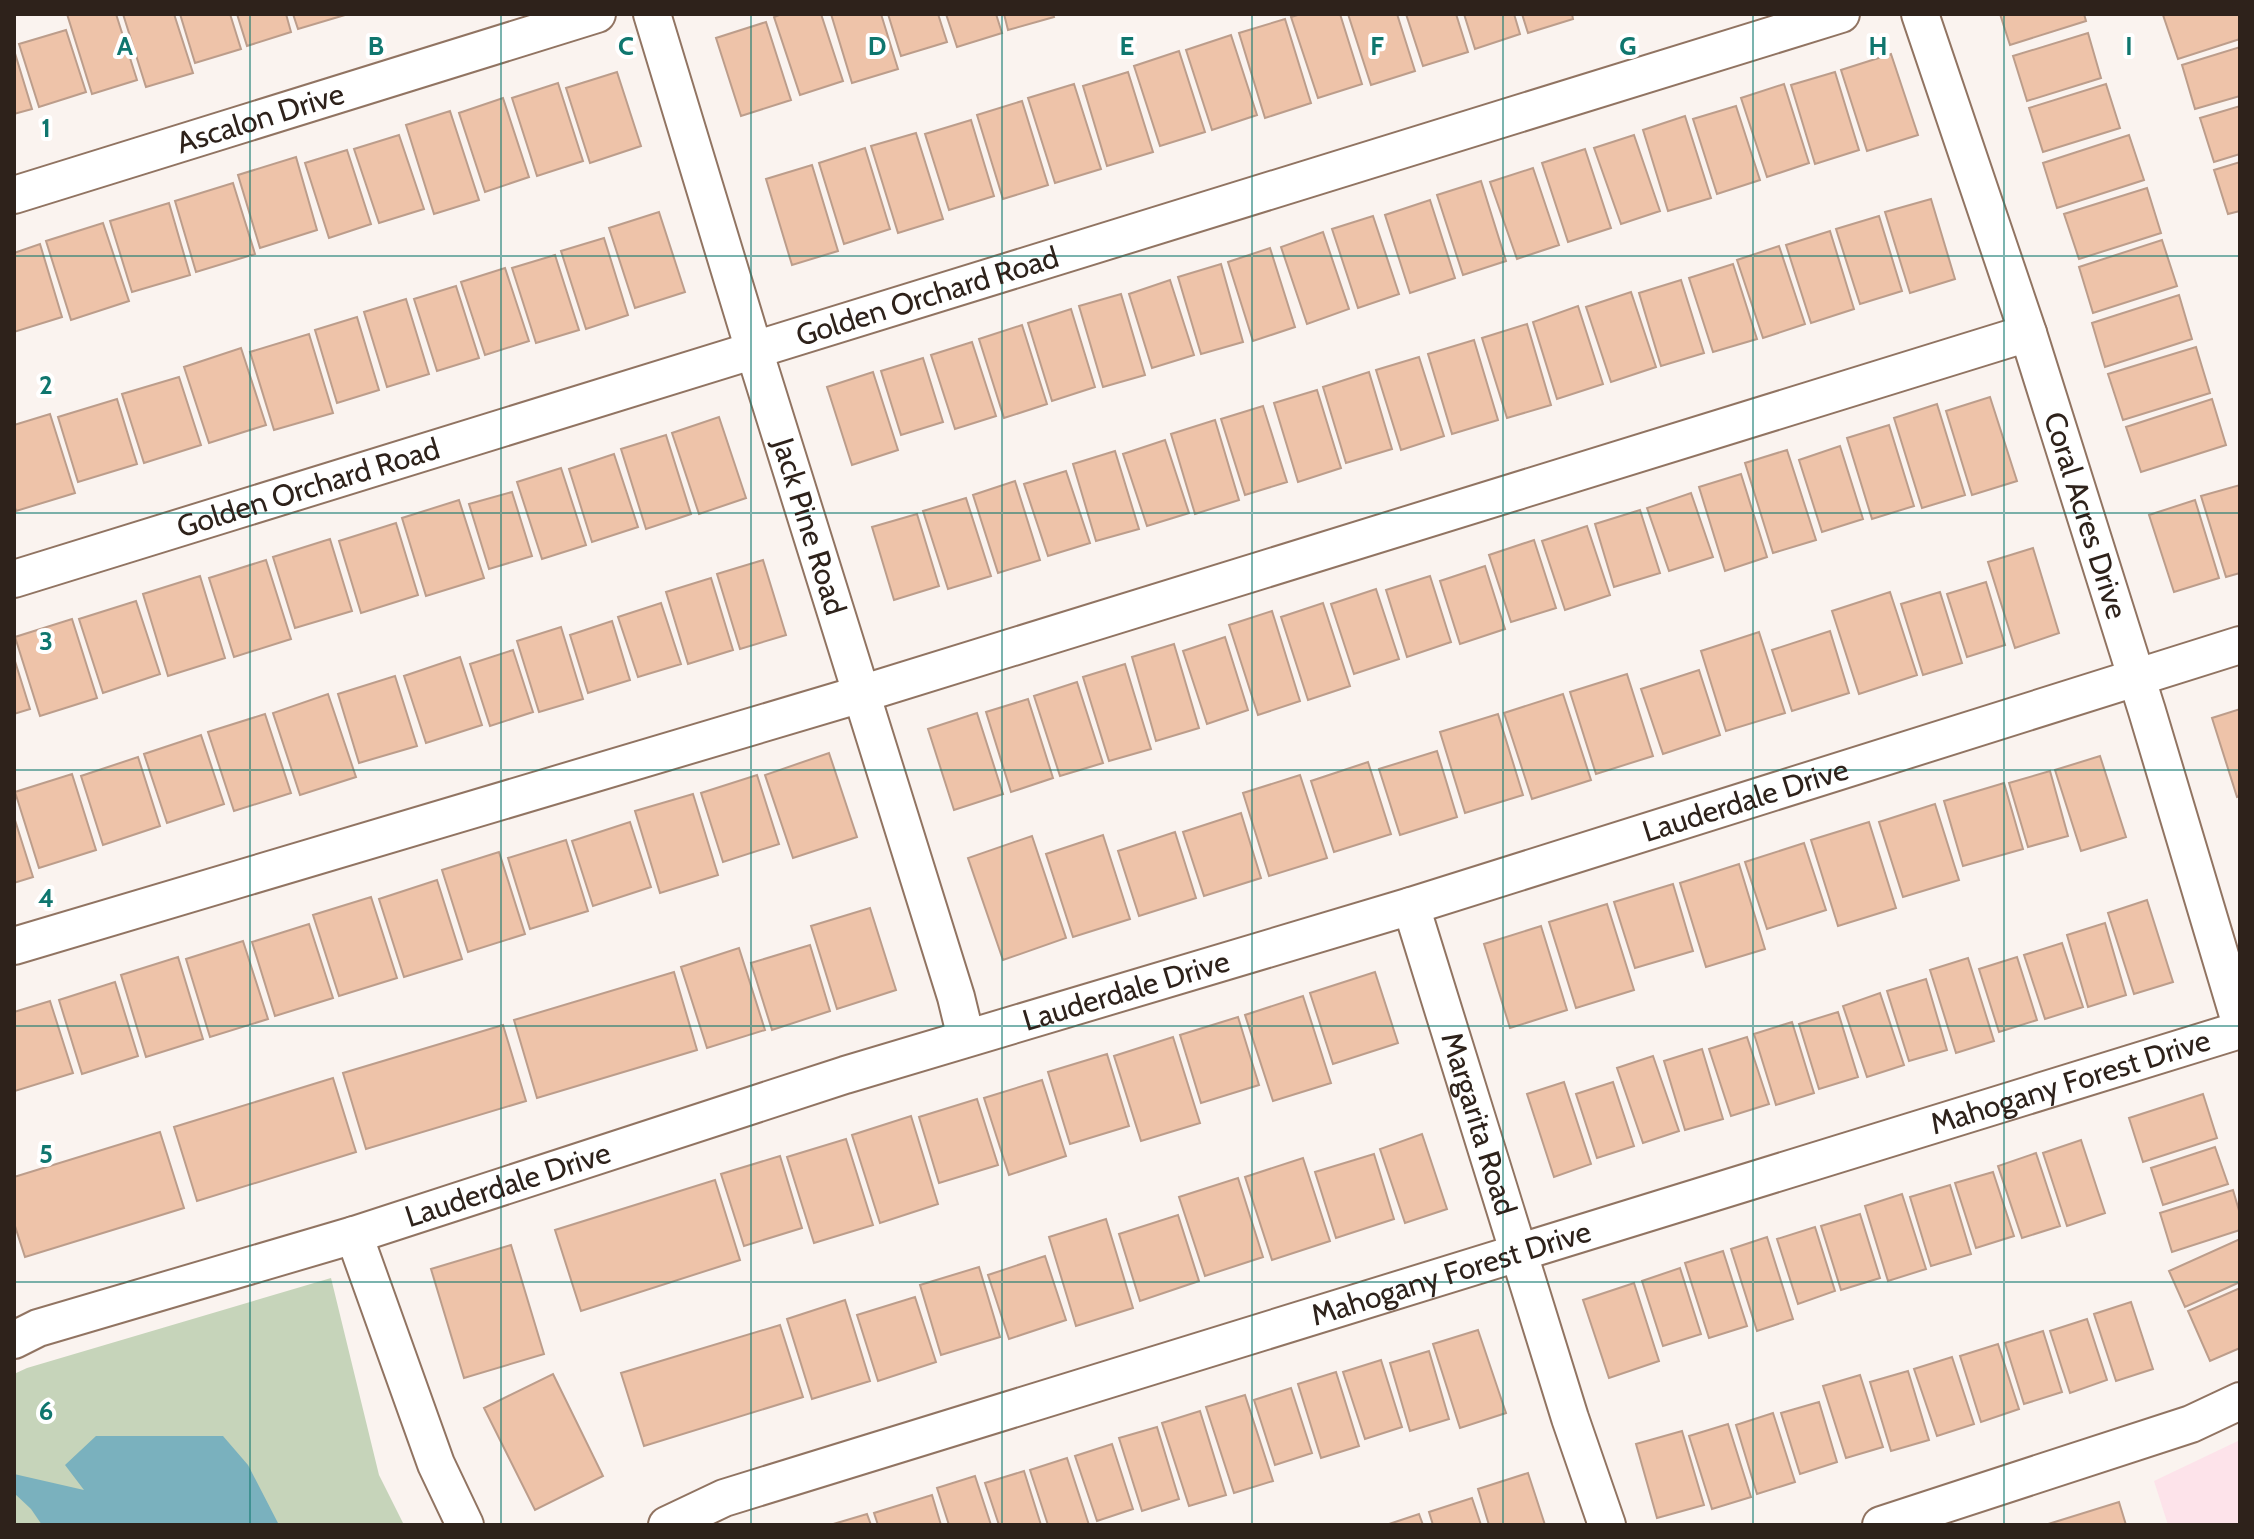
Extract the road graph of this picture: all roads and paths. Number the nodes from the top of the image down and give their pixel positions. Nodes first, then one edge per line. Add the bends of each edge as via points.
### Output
1 (597, 14) edge
2 (652, 14) edge
3 (1841, 14) edge
4 (1920, 14) edge
5 (14, 195) edge
6 (2028, 333) junction
7 (754, 350) junction
8 (14, 579) edge
9 (2240, 645) edge
10 (2135, 679) junction
11 (861, 694) junction
12 (1411, 906) junction
13 (14, 946) edge
14 (2240, 1022) edge
15 (2240, 1030) edge
16 (966, 1038) junction
17 (354, 1235) junction
18 (1520, 1251) junction
19 (14, 1340) edge
20 (2240, 1401) edge
21 (1964, 1513) edge
22 (465, 1525) edge
23 (667, 1525) edge
24 (1607, 1525) edge
25 (1881, 1525) edge

1 - 5 street, Ascalon Drive
2 - 7 street, Jack Pine Road
3 - 7 street, Golden Orchard Road
4 - 6 street, Coral Acres Drive
6 - 10 street, Coral Acres Drive
6 - 11 street
7 - 8 street, Golden Orchard Road
7 - 11 street, Jack Pine Road
9 - 10 street, Lauderdale Drive
10 - 12 street, Lauderdale Drive
10 - 14 street, Coral Acres Drive
11 - 13 street
11 - 16 street, Jack Pine Road
12 - 16 street, Lauderdale Drive
12 - 18 street, Margarita Road
15 - 18 street, Mahogany Forest Drive
16 - 17 street, Lauderdale Drive
17 - 19 street, Lauderdale Drive via 38,1328
17 - 22 street via 436,1464
18 - 23 street, Mahogany Forest Drive via 724,1498
18 - 24 street, Margarita Road
20 - 21 street
21 - 25 street

